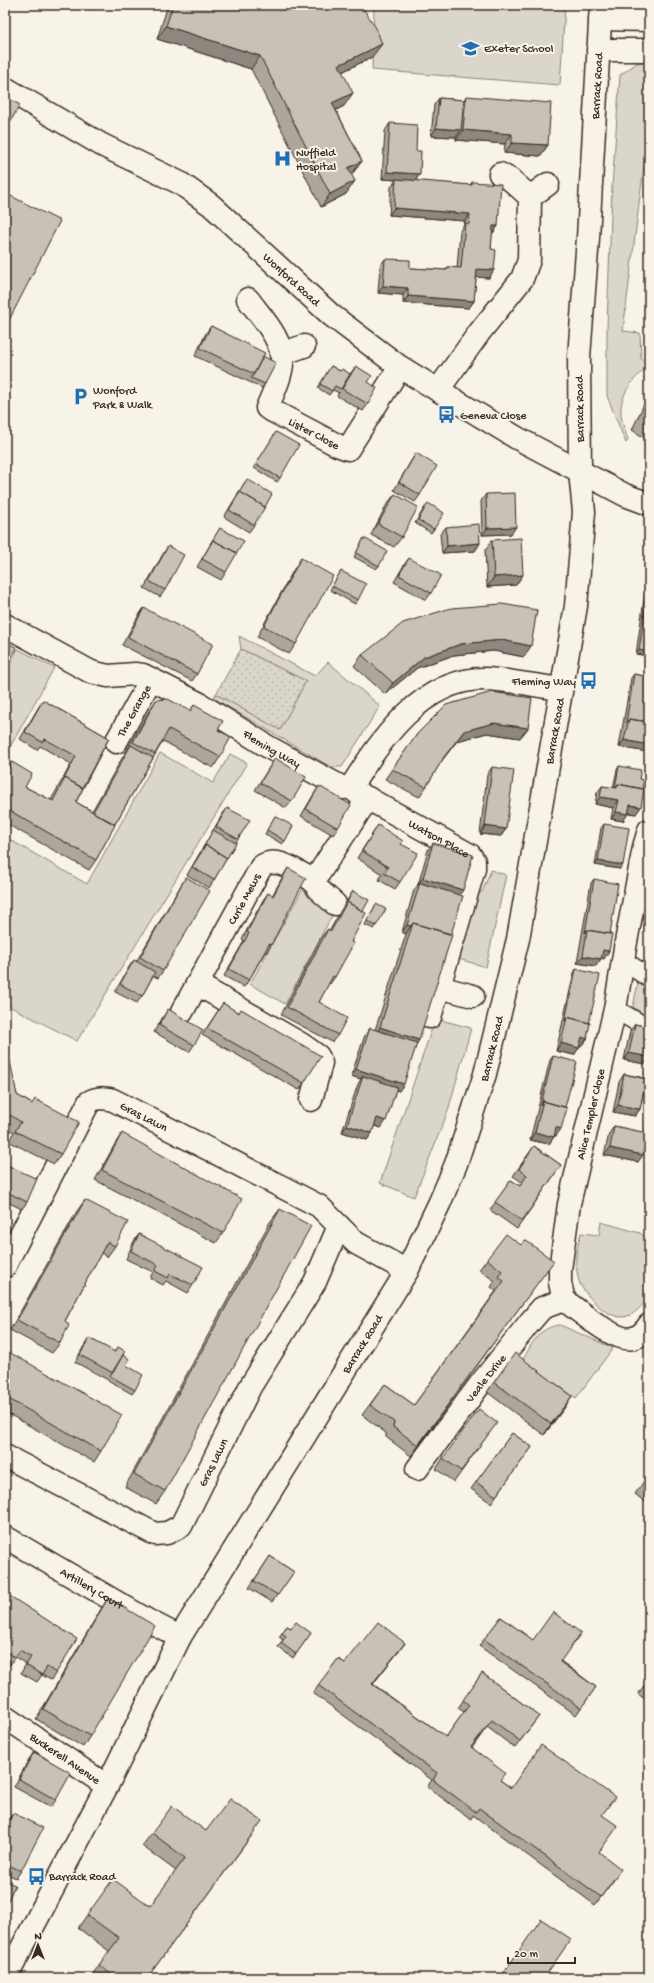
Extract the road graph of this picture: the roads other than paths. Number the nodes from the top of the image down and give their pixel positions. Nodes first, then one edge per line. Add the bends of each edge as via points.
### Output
1 (600, 12) edge
2 (649, 20) edge
3 (598, 50) junction
4 (649, 50) edge
5 (5, 88) edge
6 (500, 174) dead end
7 (548, 184) dead end
8 (530, 197) junction
9 (248, 299) dead end
10 (304, 346) dead end
11 (282, 354) junction
12 (400, 367) junction
13 (438, 390) junction
14 (580, 472) junction
15 (649, 504) edge
16 (5, 625) edge
17 (151, 679) junction
18 (561, 689) junction
19 (116, 742) dead end
20 (360, 793) junction
21 (649, 836) edge
22 (314, 881) junction
23 (335, 904) dead end
24 (624, 961) junction
25 (649, 978) edge
26 (197, 984) junction
27 (439, 986) junction
28 (473, 996) dead end
29 (615, 1009) junction
30 (182, 1012) dead end
31 (430, 1018) edge
32 (649, 1029) edge
33 (311, 1100) dead end
34 (339, 1226) junction
35 (8, 1252) edge
36 (407, 1270) junction
37 (564, 1300) junction
38 (649, 1325) edge
39 (5, 1456) edge
40 (418, 1469) dead end
41 (5, 1537) edge
42 (180, 1637) junction
43 (5, 1717) edge
44 (107, 1786) junction
45 (6, 1978) edge

1 - 2 street
1 - 3 street, Barrack Road
3 - 4 street
3 - 14 street, Barrack Road via 579,356
5 - 12 street, Wonford Road via 102,145 180,183 211,205 331,316
6 - 8 street
7 - 8 street
8 - 13 street via 529,260 522,278
9 - 11 street via 267,324
10 - 11 street
11 - 12 street, Lister Close via 282,365 275,389 266,408 348,449
12 - 13 street, Wonford Road
13 - 14 street, Wonford Road via 517,438
14 - 15 street, Wonford Road
14 - 18 street, Barrack Road via 584,512 576,606
16 - 17 street, Fleming Way via 91,672 108,676 135,674
17 - 19 street, The Grange
17 - 20 street, Fleming Way via 200,704 270,748 330,781
18 - 20 street via 485,679 466,681 439,691 424,699 403,717 368,760
18 - 36 street, Barrack Road via 518,940 485,1074 456,1164
20 - 22 street
20 - 27 street, Watson Place via 470,855 474,862
21 - 24 street, Alice Templer Close via 644,847
22 - 23 street, Curie Mews via 318,889
22 - 26 street, Curie Mews via 276,862 266,862
24 - 25 street
24 - 29 street, Alice Templer Close
26 - 30 street, Curie Mews
26 - 33 street via 318,1056 321,1063
27 - 28 street
27 - 31 street, Watson Place
29 - 32 street
29 - 37 street, Alice Templer Close via 569,1204 560,1270
34 - 35 street, Gras Lawn via 319,1206 113,1100 95,1098 89,1102
34 - 36 street, Gras Lawn via 356,1243
34 - 39 street, Gras Lawn via 315,1282 250,1387 181,1526 168,1533 155,1534
36 - 42 street, Barrack Road
37 - 38 street via 620,1338 632,1339 643,1334
37 - 40 street, Veale Drive via 542,1308 481,1383
41 - 42 street, Artillery Court
42 - 44 street, Barrack Road
43 - 44 street, Buckerell Avenue
44 - 45 street, Barrack Road

